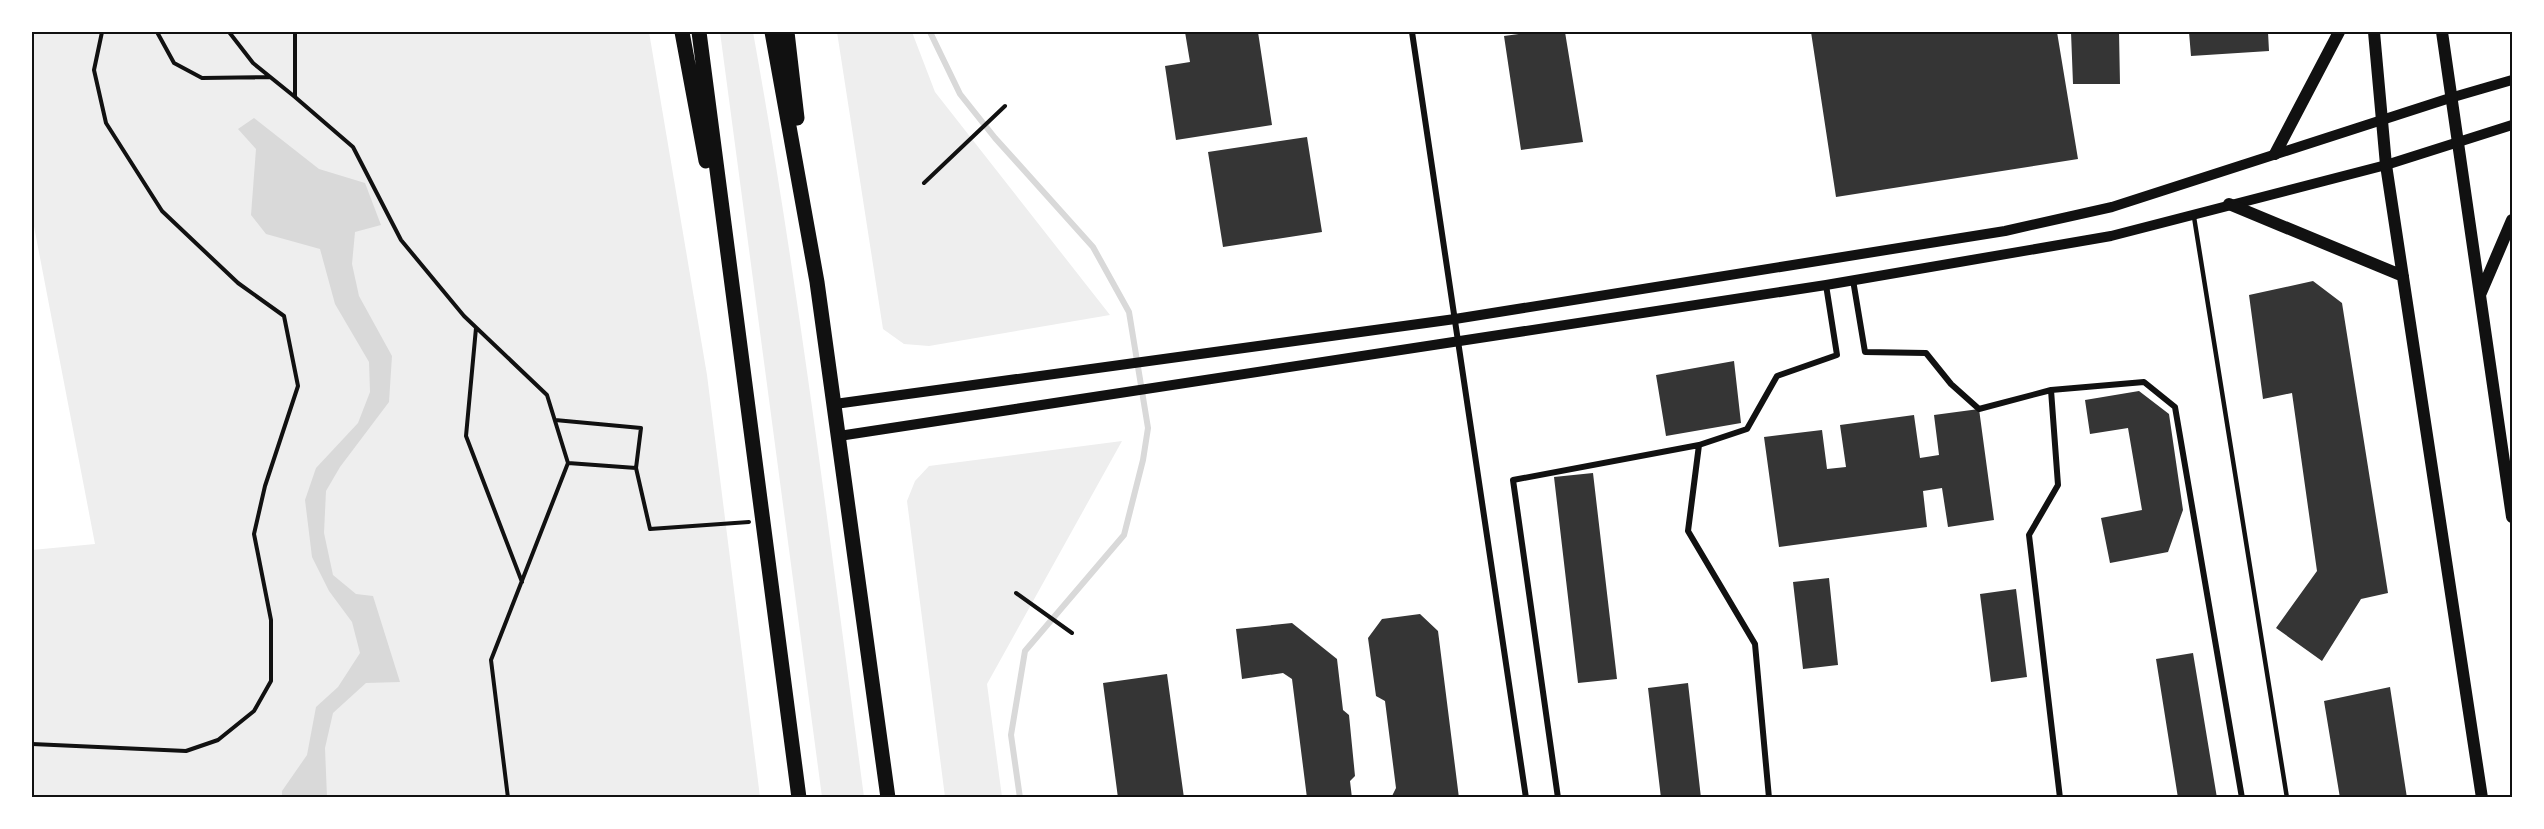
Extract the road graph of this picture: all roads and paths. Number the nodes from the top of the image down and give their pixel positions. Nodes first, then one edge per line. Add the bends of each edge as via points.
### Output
1 (102, 32) edge
2 (157, 32) edge
3 (229, 32) edge
4 (295, 32) edge
5 (682, 32) edge
6 (699, 32) edge
7 (772, 32) edge
8 (787, 32) edge
9 (1412, 32) edge
10 (2339, 32) edge
11 (2374, 32) edge
12 (2442, 32) edge
13 (270, 77) junction
14 (2512, 80) edge
15 (295, 98) junction
16 (2450, 98) junction
17 (1005, 106) dead end
18 (2382, 120) junction
19 (2512, 125) edge
20 (2457, 143) junction
21 (2275, 153) junction
22 (2386, 165) junction
23 (924, 183) dead end
24 (2229, 204) junction
25 (2194, 214) junction
26 (2512, 220) edge
27 (2403, 276) junction
28 (1853, 280) junction
29 (818, 282) junction
30 (1826, 285) junction
31 (2480, 296) junction
32 (734, 310) junction
33 (1455, 319) junction
34 (477, 328) junction
35 (1458, 342) junction
36 (2051, 390) junction
37 (835, 404) junction
38 (555, 420) junction
39 (839, 436) junction
40 (1699, 445) junction
41 (568, 463) junction
42 (636, 468) junction
43 (2512, 517) edge
44 (753, 521) dead end
45 (522, 583) junction
46 (1016, 593) dead end
47 (1072, 633) dead end
48 (32, 744) edge
49 (508, 798) edge
50 (799, 798) edge
51 (888, 798) edge
52 (1526, 798) edge
53 (1558, 798) edge
54 (1769, 798) edge
55 (2060, 798) edge
56 (2242, 798) edge
57 (2287, 798) edge
58 (2482, 798) edge

1 - 48 path via 94,70 106,123 162,211 238,283 284,316 298,386 265,486 254,534 271,620 271,681 254,711 218,740 186,751
2 - 13 path via 174,63 202,78
3 - 13 path via 253,63
4 - 15 path
5 - 32 main road
6 - 32 main road
7 - 29 main road
8 - 29 main road
9 - 33 street
10 - 21 main road
11 - 18 main road
12 - 16 main road
13 - 15 path
14 - 16 street
15 - 34 path via 353,147 401,240
16 - 18 street
16 - 20 main road
17 - 23 path
18 - 21 street
18 - 22 main road
19 - 20 street
20 - 22 street
20 - 31 main road
21 - 33 street via 2112,207 2005,231
22 - 24 street
22 - 27 main road
24 - 25 street
24 - 27 main road
25 - 28 street via 2111,236
25 - 57 lane
26 - 31 main road
27 - 58 main road
28 - 30 street
28 - 36 street via 1864,352 1926,353 1951,384 1979,409
29 - 37 main road
30 - 35 street
30 - 40 street via 1837,355 1777,376 1747,429
31 - 43 main road
32 - 50 main road
33 - 35 street
33 - 37 street
34 - 38 path via 547,395
34 - 45 path via 466,436
35 - 39 street
35 - 52 street
36 - 55 street via 2058,485 2029,535
36 - 56 street via 2144,382 2175,407
37 - 39 main road
38 - 41 path
38 - 42 path via 641,428
39 - 51 main road
40 - 53 street via 1513,480
40 - 54 street via 1688,531 1755,644
41 - 42 path
41 - 45 path
42 - 44 path via 650,529
45 - 49 path via 491,660
46 - 47 path

